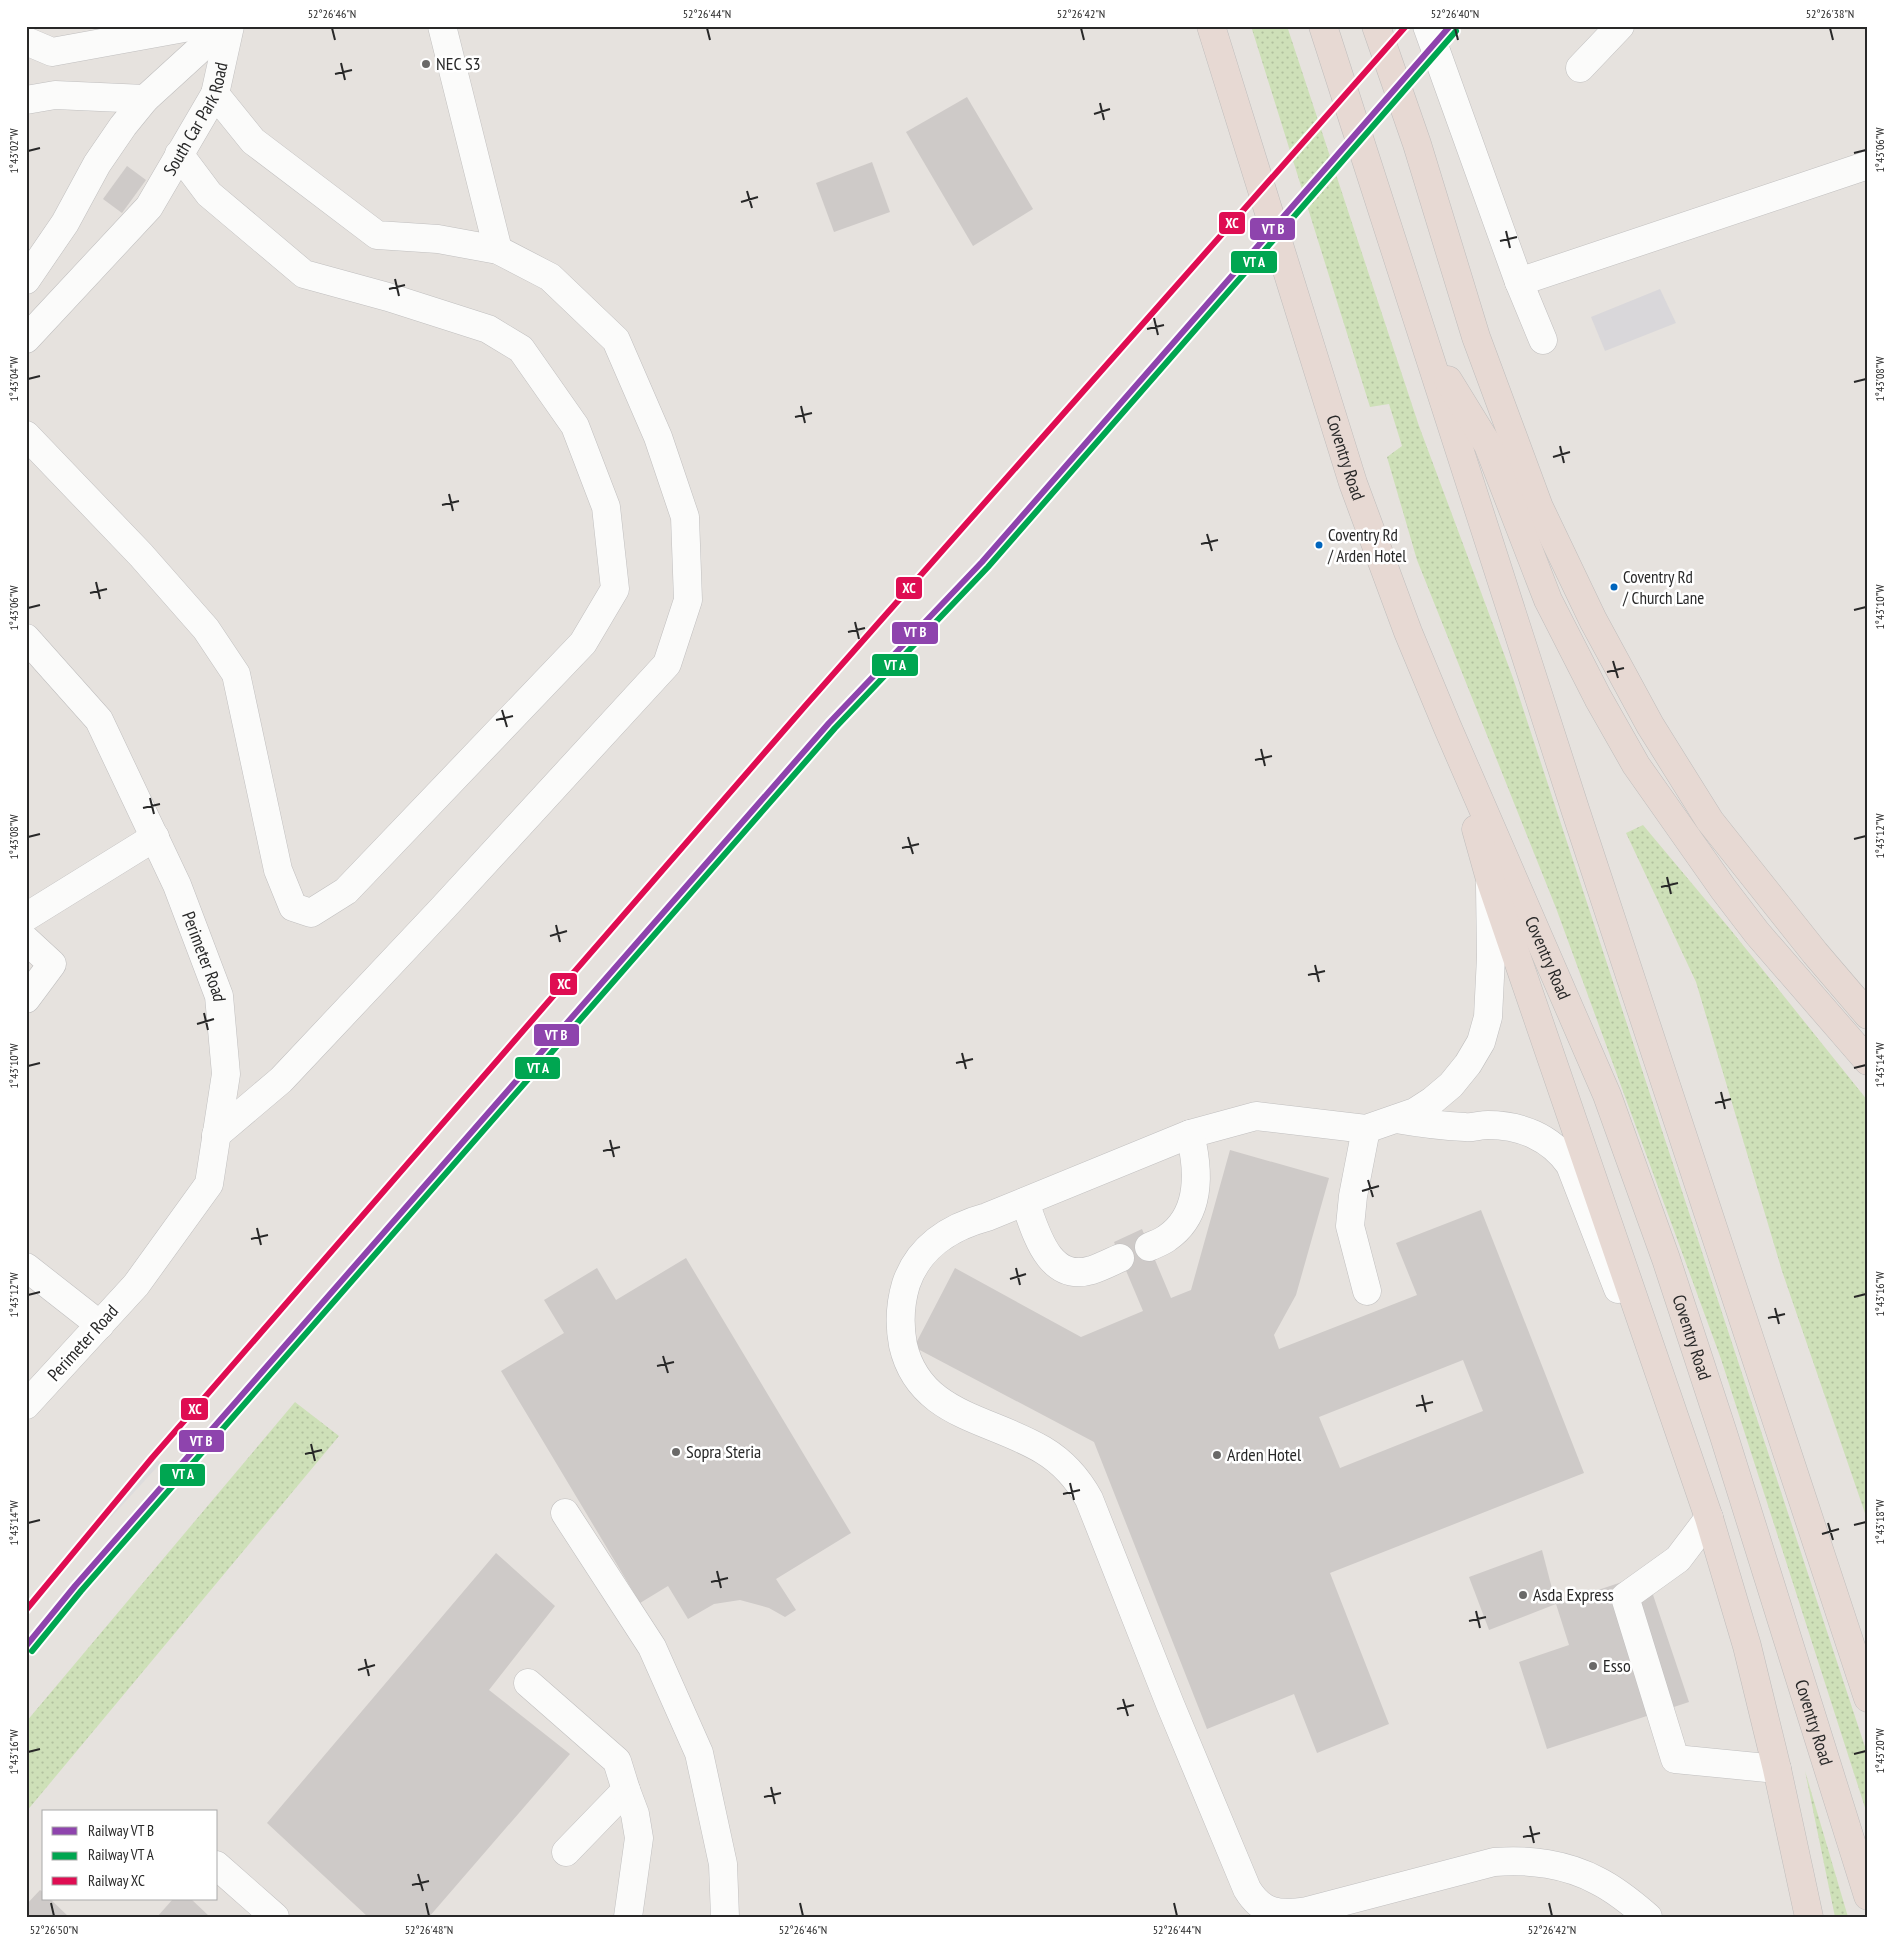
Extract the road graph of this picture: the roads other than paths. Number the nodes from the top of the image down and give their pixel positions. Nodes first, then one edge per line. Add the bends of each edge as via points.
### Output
1 (196, 26) edge
2 (225, 26) edge
3 (230, 26) edge
4 (442, 26) edge
5 (1323, 26) edge
6 (1376, 26) edge
7 (1427, 26) edge
8 (1620, 26) edge
9 (1215, 39) edge
10 (26, 41) edge
11 (39, 55) edge
12 (1580, 68) dead end
13 (215, 94) junction
14 (145, 99) junction
15 (26, 100) edge
16 (179, 154) junction
17 (1868, 166) edge
18 (498, 250) junction
19 (26, 280) edge
20 (1519, 282) junction
21 (26, 339) edge
22 (1543, 340) dead end
23 (1426, 345) junction
24 (26, 435) edge
25 (26, 638) edge
26 (1447, 726) junction
27 (155, 838) junction
28 (1490, 879) junction
29 (26, 918) edge
30 (26, 940) edge
31 (26, 998) edge
32 (1868, 1015) edge
33 (1868, 1061) edge
34 (1396, 1119) junction
35 (1366, 1129) junction
36 (1190, 1134) junction
37 (216, 1135) junction
38 (1025, 1202) junction
39 (1149, 1247) dead end
40 (1120, 1258) dead end
41 (26, 1267) edge
42 (1366, 1291) dead end
43 (100, 1325) junction
44 (26, 1405) edge
45 (1691, 1463) junction
46 (565, 1513) dead end
47 (1709, 1518) junction
48 (528, 1683) dead end
49 (1868, 1698) edge
50 (1778, 1769) junction
51 (626, 1790) junction
52 (566, 1852) dead end
53 (218, 1867) edge
54 (1868, 1896) edge
55 (275, 1917) edge
56 (628, 1917) edge
57 (725, 1917) edge
58 (1648, 1917) edge
59 (1809, 1917) edge

1 - 11 lane
2 - 14 lane
3 - 13 lane, South Car Park Road
4 - 18 lane
5 - 23 highway
6 - 32 highway via 1417,144 1476,337 1539,507 1593,620 1650,725 1710,822
7 - 20 lane
8 - 12 lane
9 - 26 highway, Coventry Road via 1353,483
10 - 11 lane
13 - 16 lane, South Car Park Road
13 - 18 lane via 253,141 377,235 438,239
14 - 15 lane via 55,95
14 - 19 lane via 97,164 65,223
16 - 21 lane, South Car Park Road via 149,207
16 - 24 lane via 209,194 304,274 488,329 521,349 575,426 606,507 615,589 583,643 346,892 311,913 293,907 278,870 236,674 206,629 141,555
17 - 20 lane
18 - 37 lane via 550,277 616,340 658,437 686,517 688,600 667,664 281,1080
20 - 22 lane
23 - 33 highway via 1488,445 1548,600 1636,765 1757,933
23 - 49 highway
25 - 27 lane, Perimeter Road via 99,720
26 - 28 highway
26 - 54 highway, Coventry Road via 1607,1095 1666,1259 1723,1433
27 - 29 lane
27 - 37 lane, Perimeter Road via 178,885 219,996 226,1074
28 - 34 lane via 1490,999 1481,1042 1451,1085 1416,1112
28 - 45 highway
30 - 31 lane via 52,964
34 - 35 lane
34 - 45 lane via 1437,1126 1506,1126 1531,1132 1565,1157
35 - 36 lane via 1256,1116
35 - 42 lane via 1350,1226
36 - 38 lane
36 - 39 lane via 1197,1178 1193,1201 1183,1224 1167,1239
37 - 43 lane, Perimeter Road via 209,1184 136,1285
38 - 40 lane via 1041,1246 1058,1266 1075,1272 1090,1270
38 - 58 lane via 948,1231 917,1261 909,1276 901,1310 901,1332 908,1360 931,1395 969,1417 1042,1449 1060,1462 1083,1488 1253,1899 1267,1910 1300,1912 1494,1862 1525,1862 1553,1865 1598,1880
41 - 43 lane
43 - 44 lane, Perimeter Road
45 - 47 highway
46 - 57 lane via 652,1648 698,1753 724,1864
47 - 50 highway via 1747,1646
47 - 50 lane via 1678,1559 1625,1597 1675,1759
48 - 51 lane via 617,1761
50 - 59 highway
51 - 52 lane
51 - 56 lane via 639,1838
53 - 55 lane

